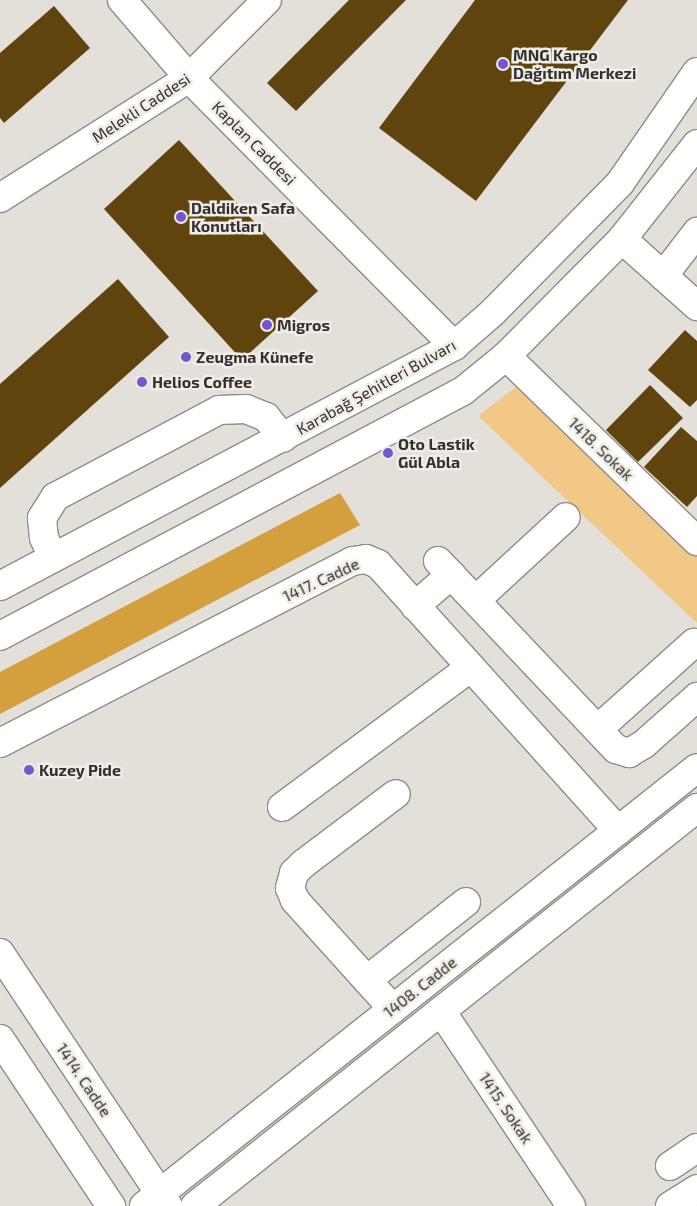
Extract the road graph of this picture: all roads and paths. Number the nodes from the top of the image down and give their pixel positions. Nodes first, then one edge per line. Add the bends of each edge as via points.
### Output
1 (122, 0) edge
2 (267, 0) edge
3 (697, 72) edge
4 (189, 78) junction
5 (697, 144) edge
6 (0, 198) edge
7 (697, 232) edge
8 (622, 239) junction
9 (663, 276) junction
10 (697, 306) edge
11 (454, 346) junction
12 (506, 356) junction
13 (283, 438) junction
14 (566, 517) dead end
15 (697, 541) edge
16 (53, 558) junction
17 (0, 586) edge
18 (476, 600) junction
19 (416, 606) junction
20 (0, 636) edge
21 (694, 643) dead end
22 (471, 667) junction
23 (697, 697) edge
24 (598, 728) junction
25 (0, 744) edge
26 (697, 768) edge
27 (396, 794) dead end
28 (282, 807) dead end
29 (697, 808) edge
30 (618, 831) junction
31 (466, 902) dead end
32 (0, 953) edge
33 (367, 980) junction
34 (393, 1009) junction
35 (441, 1011) junction
36 (0, 1039) edge
37 (697, 1148) edge
38 (670, 1166) dead end
39 (697, 1189) edge
40 (157, 1202) edge
41 (111, 1206) edge
42 (195, 1206) edge
43 (571, 1206) edge
44 (670, 1206) edge

1 - 4 main road, Kaplan Caddesi
2 - 4 main road, Melekli Caddesi
3 - 11 main road, Karabağ Şehitleri Bulvarı via 620,183 492,313
4 - 6 main road, Melekli Caddesi
4 - 11 main road, Kaplan Caddesi
5 - 8 main road
7 - 9 main road
8 - 9 main road
8 - 12 main road
9 - 10 main road
11 - 13 main road, Karabağ Şehitleri Bulvarı
12 - 15 main road, 1418. Sokak
12 - 20 main road via 445,402
13 - 16 main road, Karabağ Şehitleri Bulvarı
13 - 16 main road via 266,416 246,409 219,410 55,497 42,518 44,538
14 - 18 main road
16 - 17 main road, Karabağ Şehitleri Bulvarı
18 - 19 main road via 444,568
18 - 24 main road
19 - 22 main road, 1417. Cadde
19 - 25 main road, 1417. Cadde via 378,564 366,559 353,561
21 - 24 main road
22 - 28 main road
22 - 30 main road, 1417. Cadde
23 - 24 main road via 629,753 616,749
26 - 30 main road, 1408. Cadde
27 - 33 main road via 303,864 294,874 290,888 295,900
29 - 35 main road, 1408. Cadde
30 - 34 main road, 1408. Cadde
31 - 33 main road
32 - 40 main road, 1414. Cadde
33 - 34 main road
34 - 40 main road, 1408. Cadde
35 - 42 main road, 1408. Cadde
35 - 43 main road, 1415. Sokak
36 - 41 main road
37 - 38 main road
39 - 44 main road

